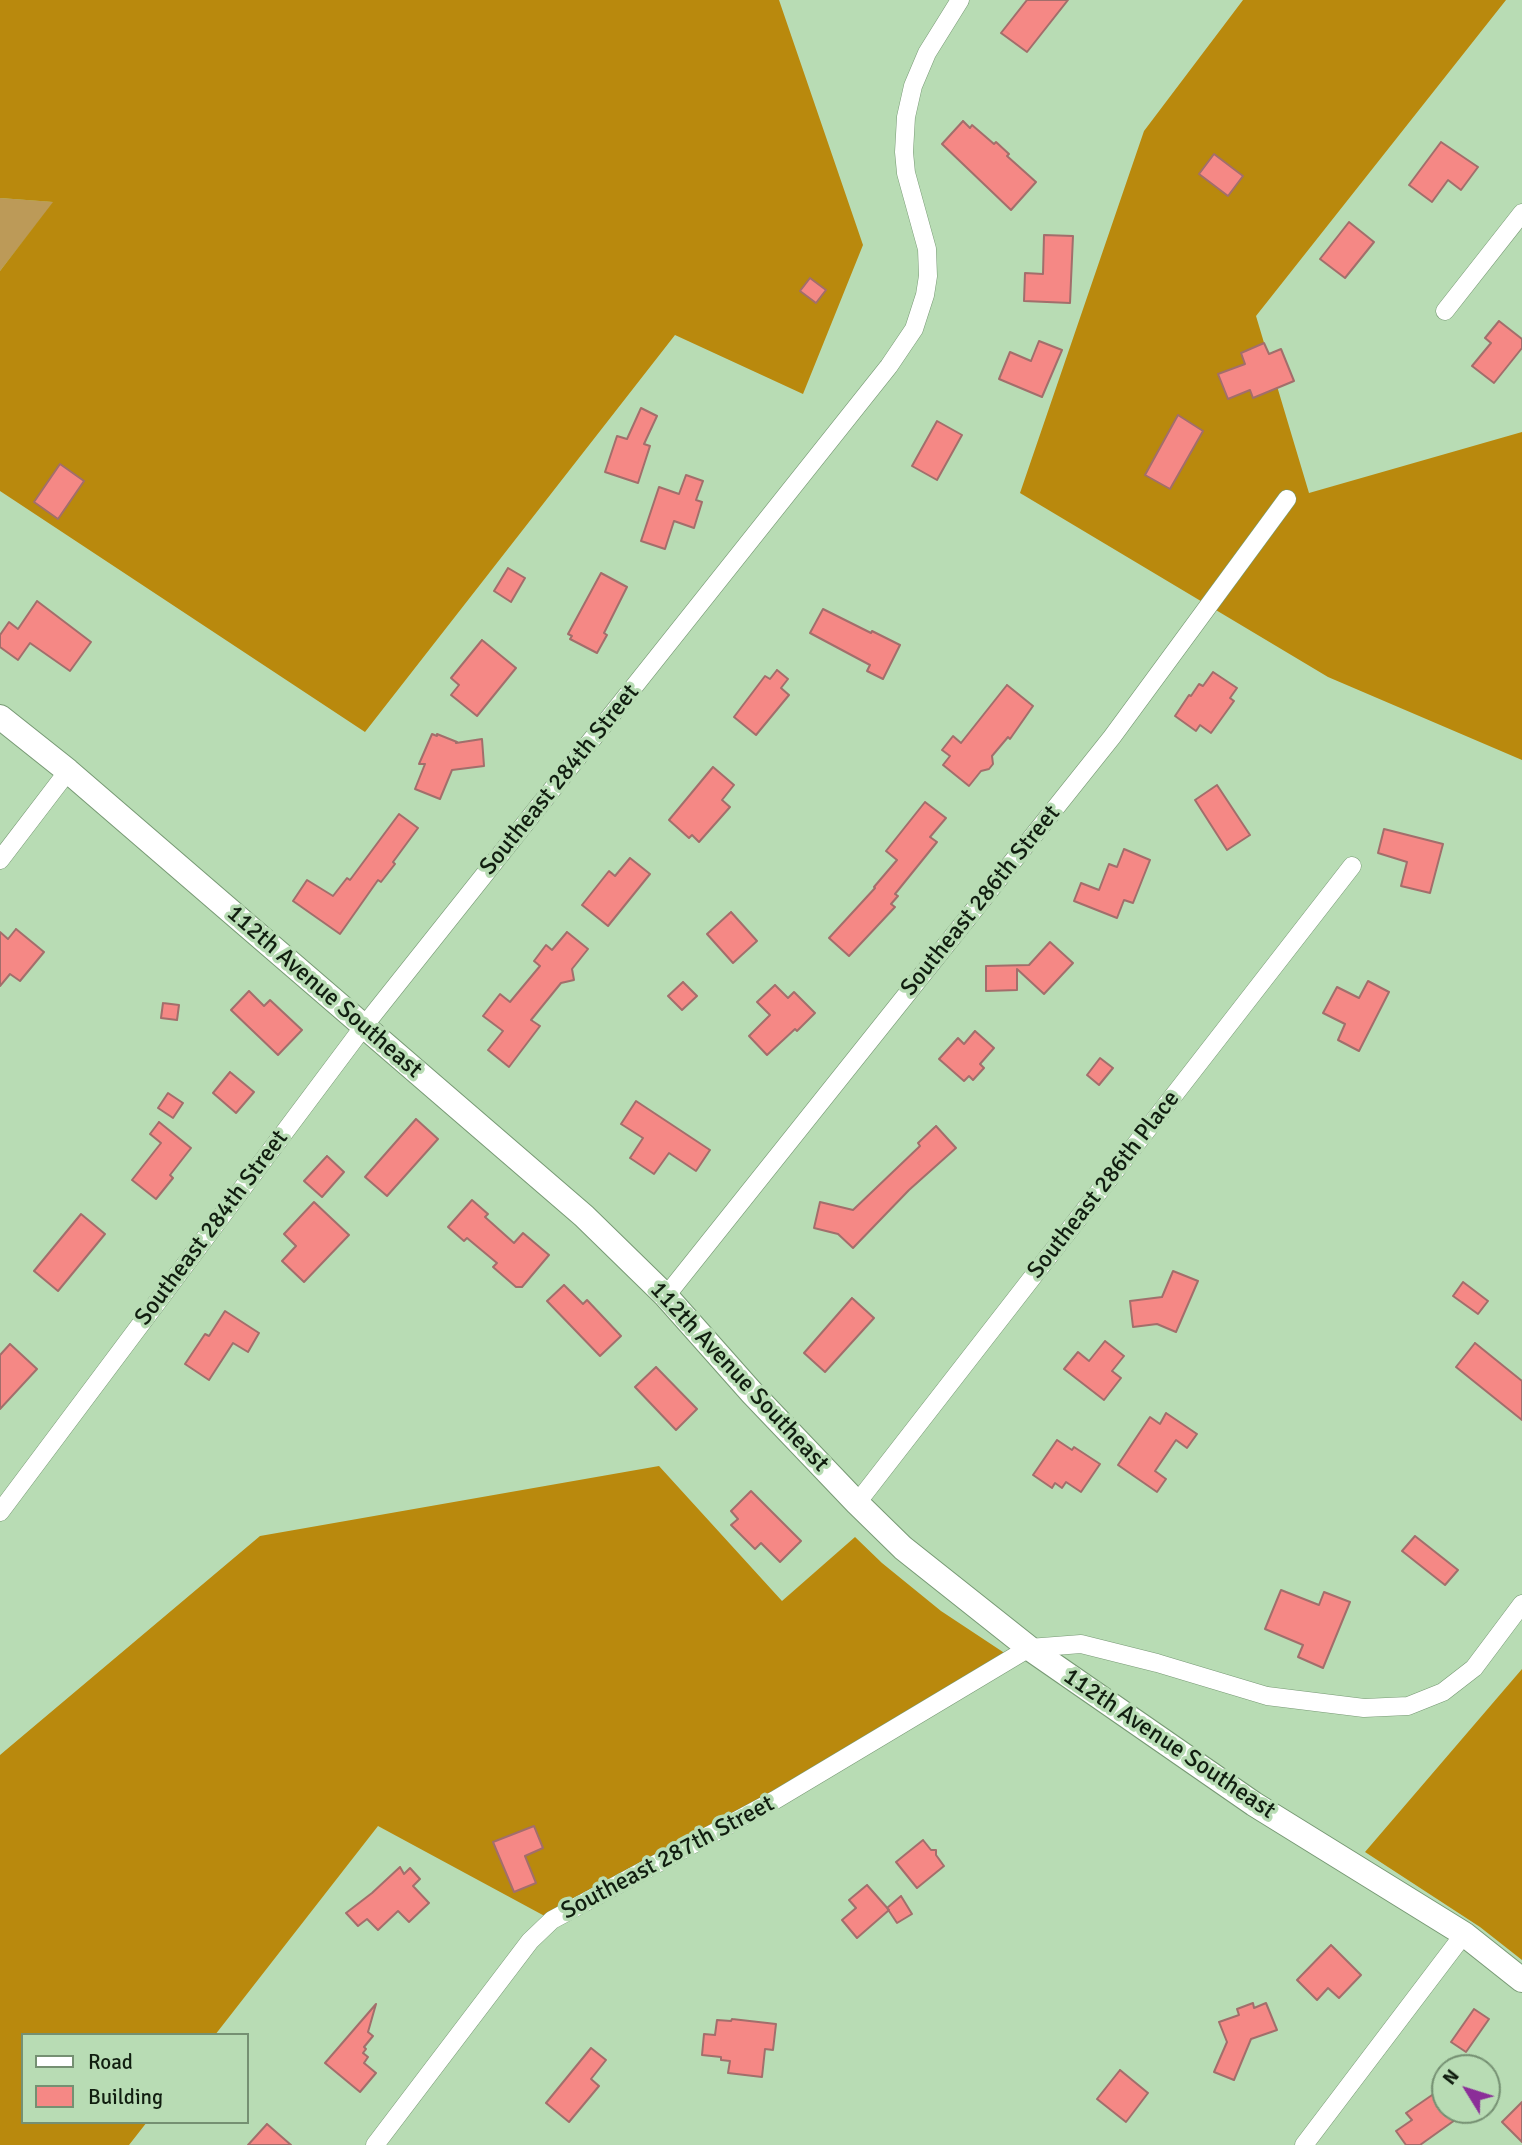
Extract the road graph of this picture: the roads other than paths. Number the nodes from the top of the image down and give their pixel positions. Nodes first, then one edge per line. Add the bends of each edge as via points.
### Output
1 (960, 0) edge
2 (1522, 213) edge
3 (1445, 311) dead end
4 (1287, 499) dead end
5 (0, 717) edge
6 (68, 771) junction
7 (0, 860) edge
8 (1352, 866) dead end
9 (364, 1027) junction
10 (666, 1296) junction
11 (857, 1503) junction
12 (0, 1512) edge
13 (1522, 1604) edge
14 (1029, 1648) junction
15 (1464, 1934) junction
16 (1522, 1980) edge
17 (375, 2145) edge
18 (1304, 2145) edge

1 - 9 street, Southeast 284th Street via 927,53 906,117 906,173 928,249 925,295 914,329
2 - 3 street
4 - 10 street, Southeast 286th Street via 1112,737
5 - 6 street, 112th Avenue Southeast
6 - 7 street
6 - 9 street, 112th Avenue Southeast
8 - 11 street, Southeast 286th Place
9 - 10 street, 112th Avenue Southeast via 584,1216
9 - 12 street, Southeast 284th Street
10 - 11 street, 112th Avenue Southeast
11 - 14 street, 112th Avenue Southeast via 903,1548
13 - 14 street via 1474,1668 1443,1692 1408,1706 1364,1708 1267,1696 1081,1644
14 - 15 street, 112th Avenue Southeast via 1254,1804
14 - 17 street, Southeast 287th Street via 775,1800 552,1920 530,1941
15 - 16 street, 112th Avenue Southeast
15 - 18 street

